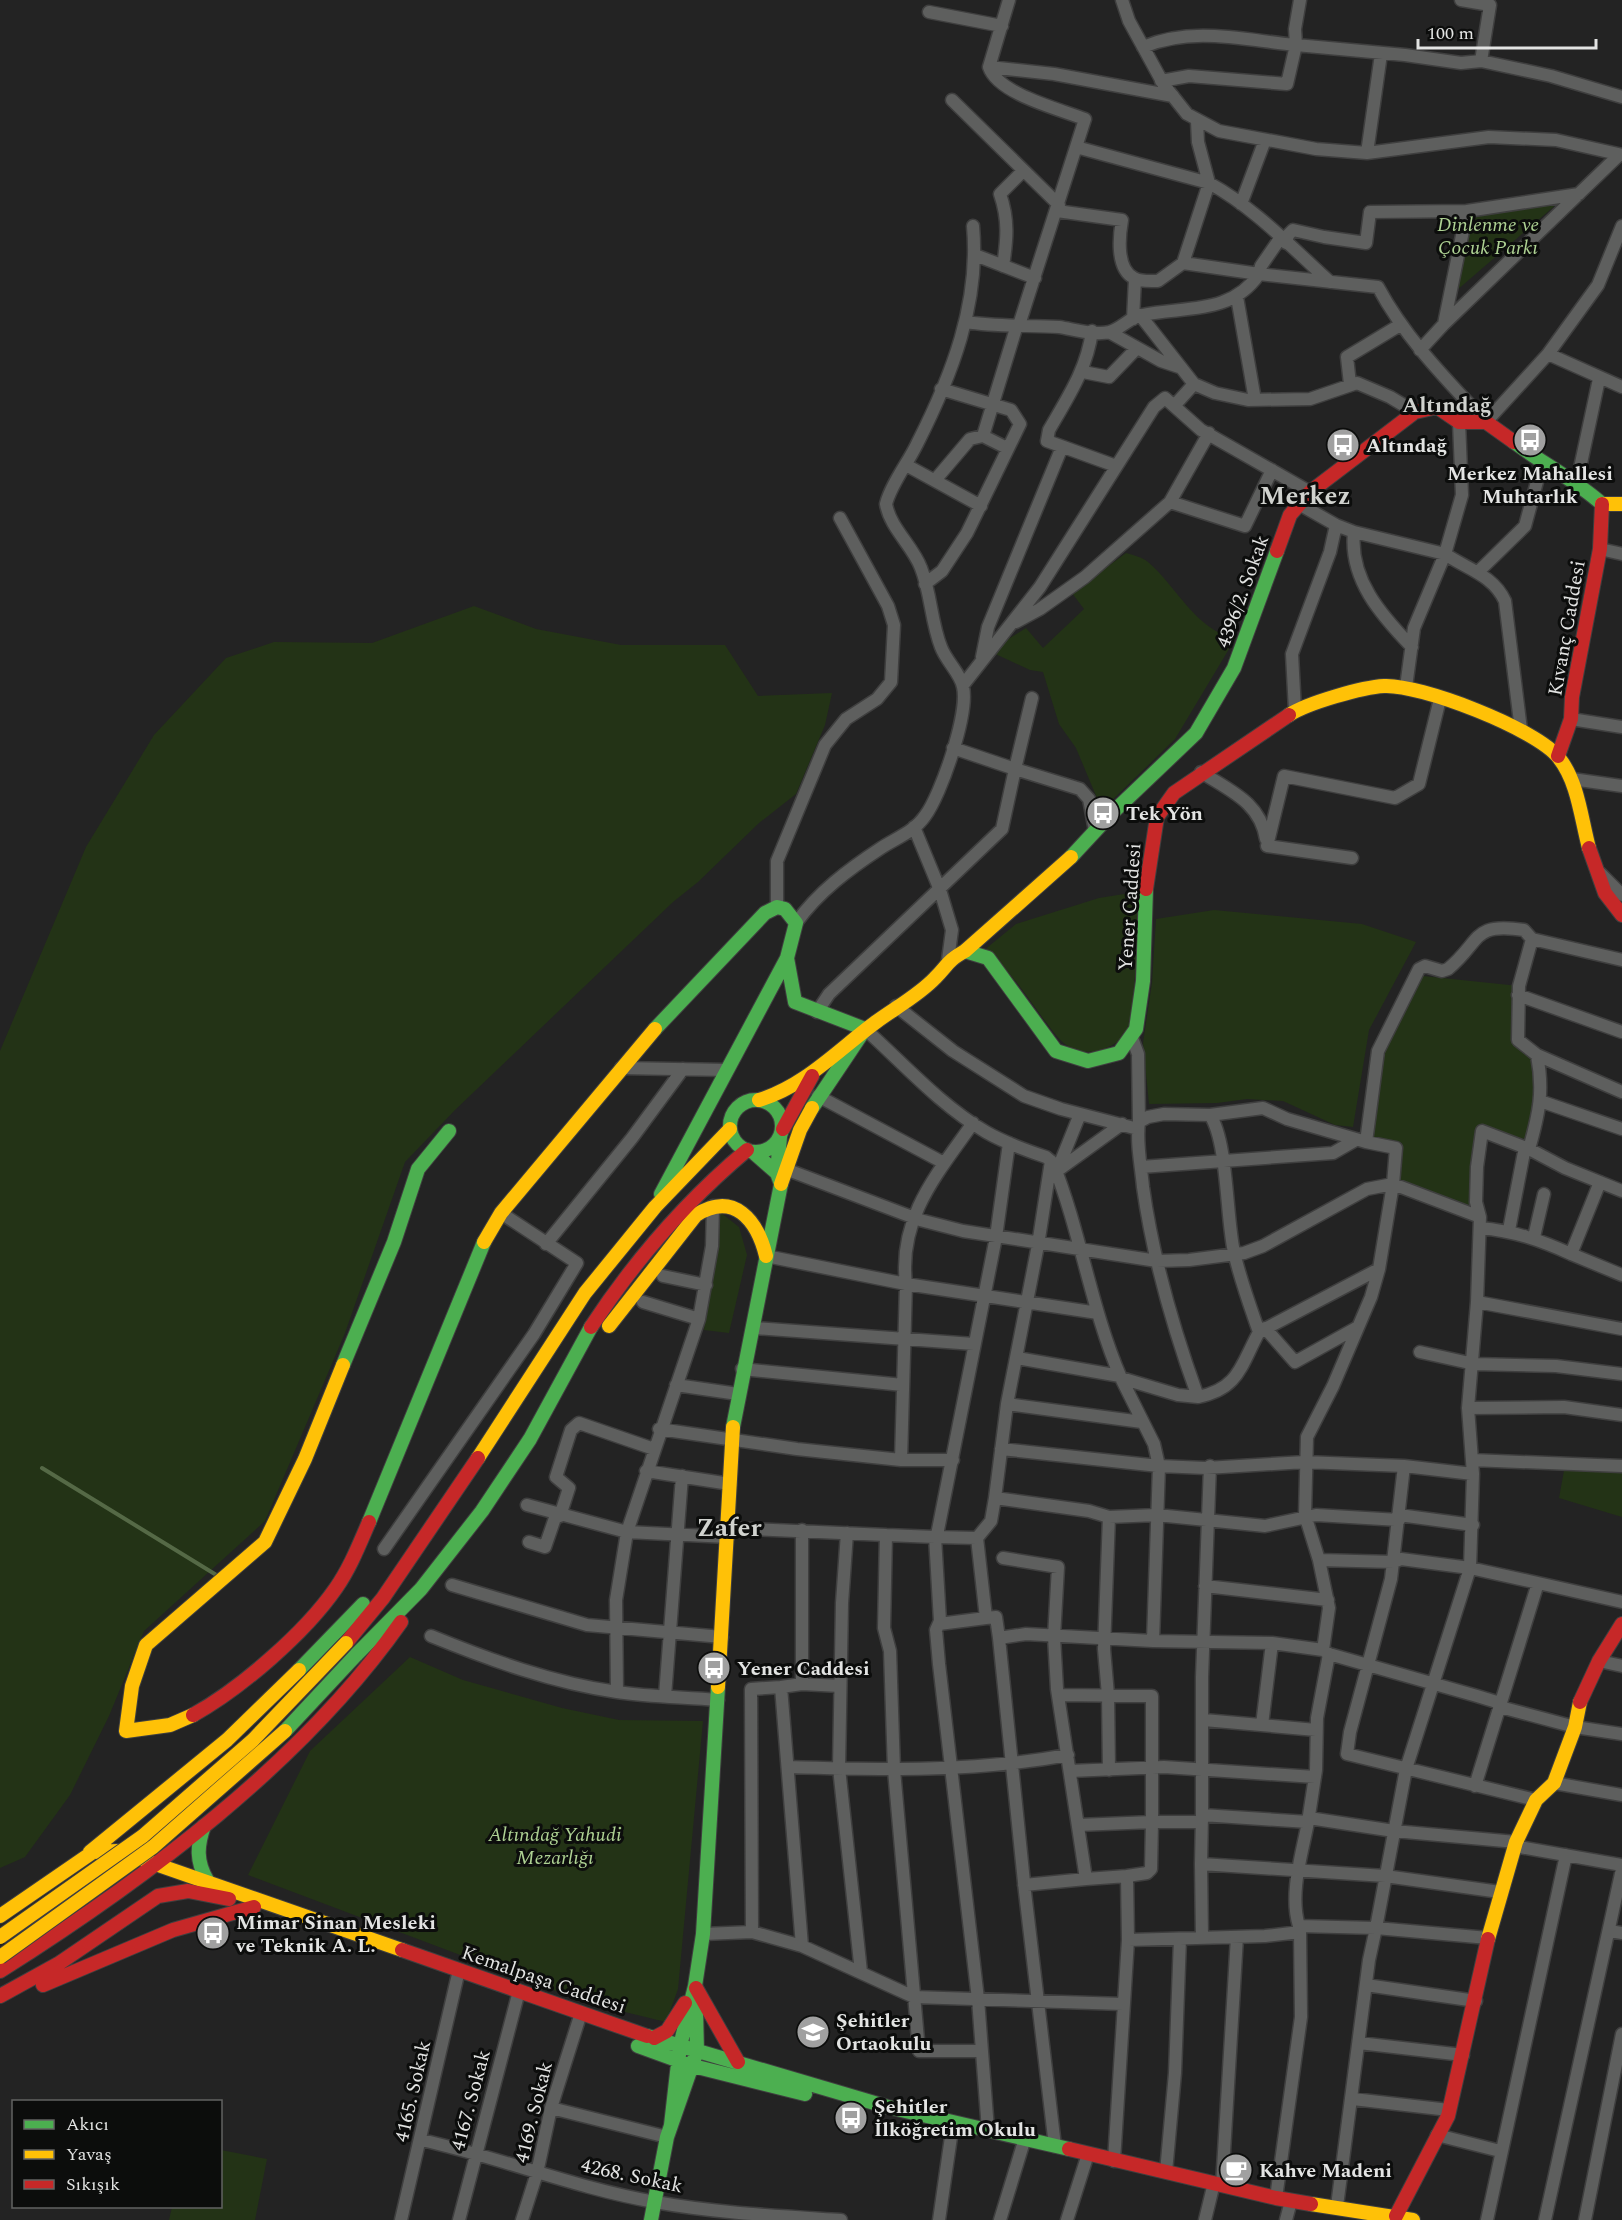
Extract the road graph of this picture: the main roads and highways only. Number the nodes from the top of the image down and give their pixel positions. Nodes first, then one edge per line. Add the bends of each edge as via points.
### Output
1 (1602, 504) junction
2 (1622, 504) edge
3 (1557, 756) junction
4 (1622, 915) edge
5 (965, 951) junction
6 (787, 958) junction
7 (764, 1000) junction
8 (795, 1002) junction
9 (865, 1029) junction
10 (814, 1072) junction
11 (759, 1100) junction
12 (730, 1130) junction
13 (449, 1131) dead end
14 (781, 1133) junction
15 (750, 1151) junction
16 (782, 1175) junction
17 (655, 1207) junction
18 (766, 1256) junction
19 (532, 1436) junction
20 (422, 1544) junction
21 (429, 1580) junction
22 (1622, 1624) edge
23 (204, 1826) junction
24 (86, 1856) junction
25 (157, 1863) junction
26 (207, 1880) junction
27 (117, 1892) junction
28 (240, 1902) junction
29 (254, 1907) junction
30 (1, 1916) edge
31 (0, 1937) edge
32 (0, 1957) edge
33 (22, 1957) junction
34 (0, 1971) edge
35 (458, 1974) junction
36 (695, 1986) junction
37 (0, 1996) edge
38 (0, 2005) edge
39 (580, 2018) junction
40 (654, 2038) junction
41 (680, 2046) junction
42 (697, 2051) junction
43 (678, 2061) junction
44 (738, 2062) junction
45 (693, 2066) junction
46 (888, 2107) junction
47 (669, 2131) junction
48 (1352, 2215) edge
49 (1396, 2218) edge
50 (651, 2220) edge
51 (1413, 2220) edge

1 - 2 main road
1 - 3 main road, Kıvanç Caddesi via 1600,549 1571,719
1 - 5 main road, 4396/2. Sokak via 1577,482 1542,463 1486,422 1459,422 1437,407 1415,412 1310,492 1290,515 1234,668 1196,733 1074,854
3 - 4 main road via 1572,779 1593,866 1605,893
3 - 5 main road, Yener Caddesi via 1521,730 1406,687 1383,686 1295,711 1201,772 1174,793 1157,817 1147,874 1143,981 1132,1038 1119,1053 1088,1061 1056,1051 988,958
5 - 9 main road via 948,960 935,978
6 - 7 main road
6 - 8 main road
6 - 13 main road via 796,923 785,909 777,907 765,913 621,1068 501,1213 486,1238 361,1541 331,1594 297,1632 234,1690 178,1723 144,1732 126,1731 132,1686 146,1645 265,1542 305,1459 394,1242 418,1168
7 - 8 main road
7 - 17 main road
8 - 9 main road via 817,1012 841,1016
9 - 10 main road
9 - 16 main road via 818,1096
10 - 11 main road via 778,1094
10 - 14 main road
11 - 12 main road via 746,1102 735,1110
11 - 14 main road via 777,1109
12 - 15 main road via 736,1142
12 - 17 main road
14 - 15 main road via 767,1150
14 - 16 main road
15 - 16 main road
15 - 19 main road via 712,1177 625,1278 573,1357
16 - 18 main road
17 - 20 main road via 585,1293
18 - 19 main road via 762,1236 746,1216 731,1208 713,1206 696,1215 616,1314
18 - 36 main road via 738,1394 703,1934
19 - 21 main road
20 - 24 main road via 258,1712
20 - 31 main road, bridge via 346,1643 253,1740 143,1836
21 - 23 main road via 391,1637 343,1693 266,1772
21 - 32 main road, bridge via 276,1740 153,1847
22 - 49 main road via 1580,1701 1575,1727 1554,1783 1536,1800 1515,1844 1488,1938 1449,2110
23 - 25 main road
23 - 26 main road via 196,1859
24 - 25 main road, Kemalpaşa Caddesi via 110,1850
24 - 30 main road, Kemalpaşa Caddesi
25 - 26 main road, Kemalpaşa Caddesi
25 - 27 main road
26 - 35 main road, Kemalpaşa Caddesi
27 - 28 main road via 137,1884 168,1880 215,1891
27 - 33 main road
28 - 29 main road
28 - 37 main road via 178,1891 152,1899 58,1964
29 - 35 main road
29 - 38 main road via 163,1931
30 - 33 main road via 17,1914 30,1923 35,1938
33 - 34 main road
35 - 39 main road, Kemalpaşa Caddesi
36 - 40 main road via 675,2022
36 - 41 main road
36 - 42 main road
36 - 44 main road
39 - 40 main road, Kemalpaşa Caddesi
39 - 43 main road, Kemalpaşa Caddesi
40 - 41 main road, Kemalpaşa Caddesi
41 - 42 main road, Kemalpaşa Caddesi
41 - 43 main road
42 - 44 main road, Kemalpaşa Caddesi
42 - 45 main road
43 - 45 main road, Kemalpaşa Caddesi
43 - 47 main road
44 - 46 main road, Kemalpaşa Caddesi
45 - 46 main road, Kemalpaşa Caddesi via 808,2095
45 - 47 main road
46 - 48 main road, Kemalpaşa Caddesi via 1276,2198 1337,2206
47 - 50 main road
48 - 49 main road, Kemalpaşa Caddesi
49 - 51 main road, Kemalpaşa Caddesi

